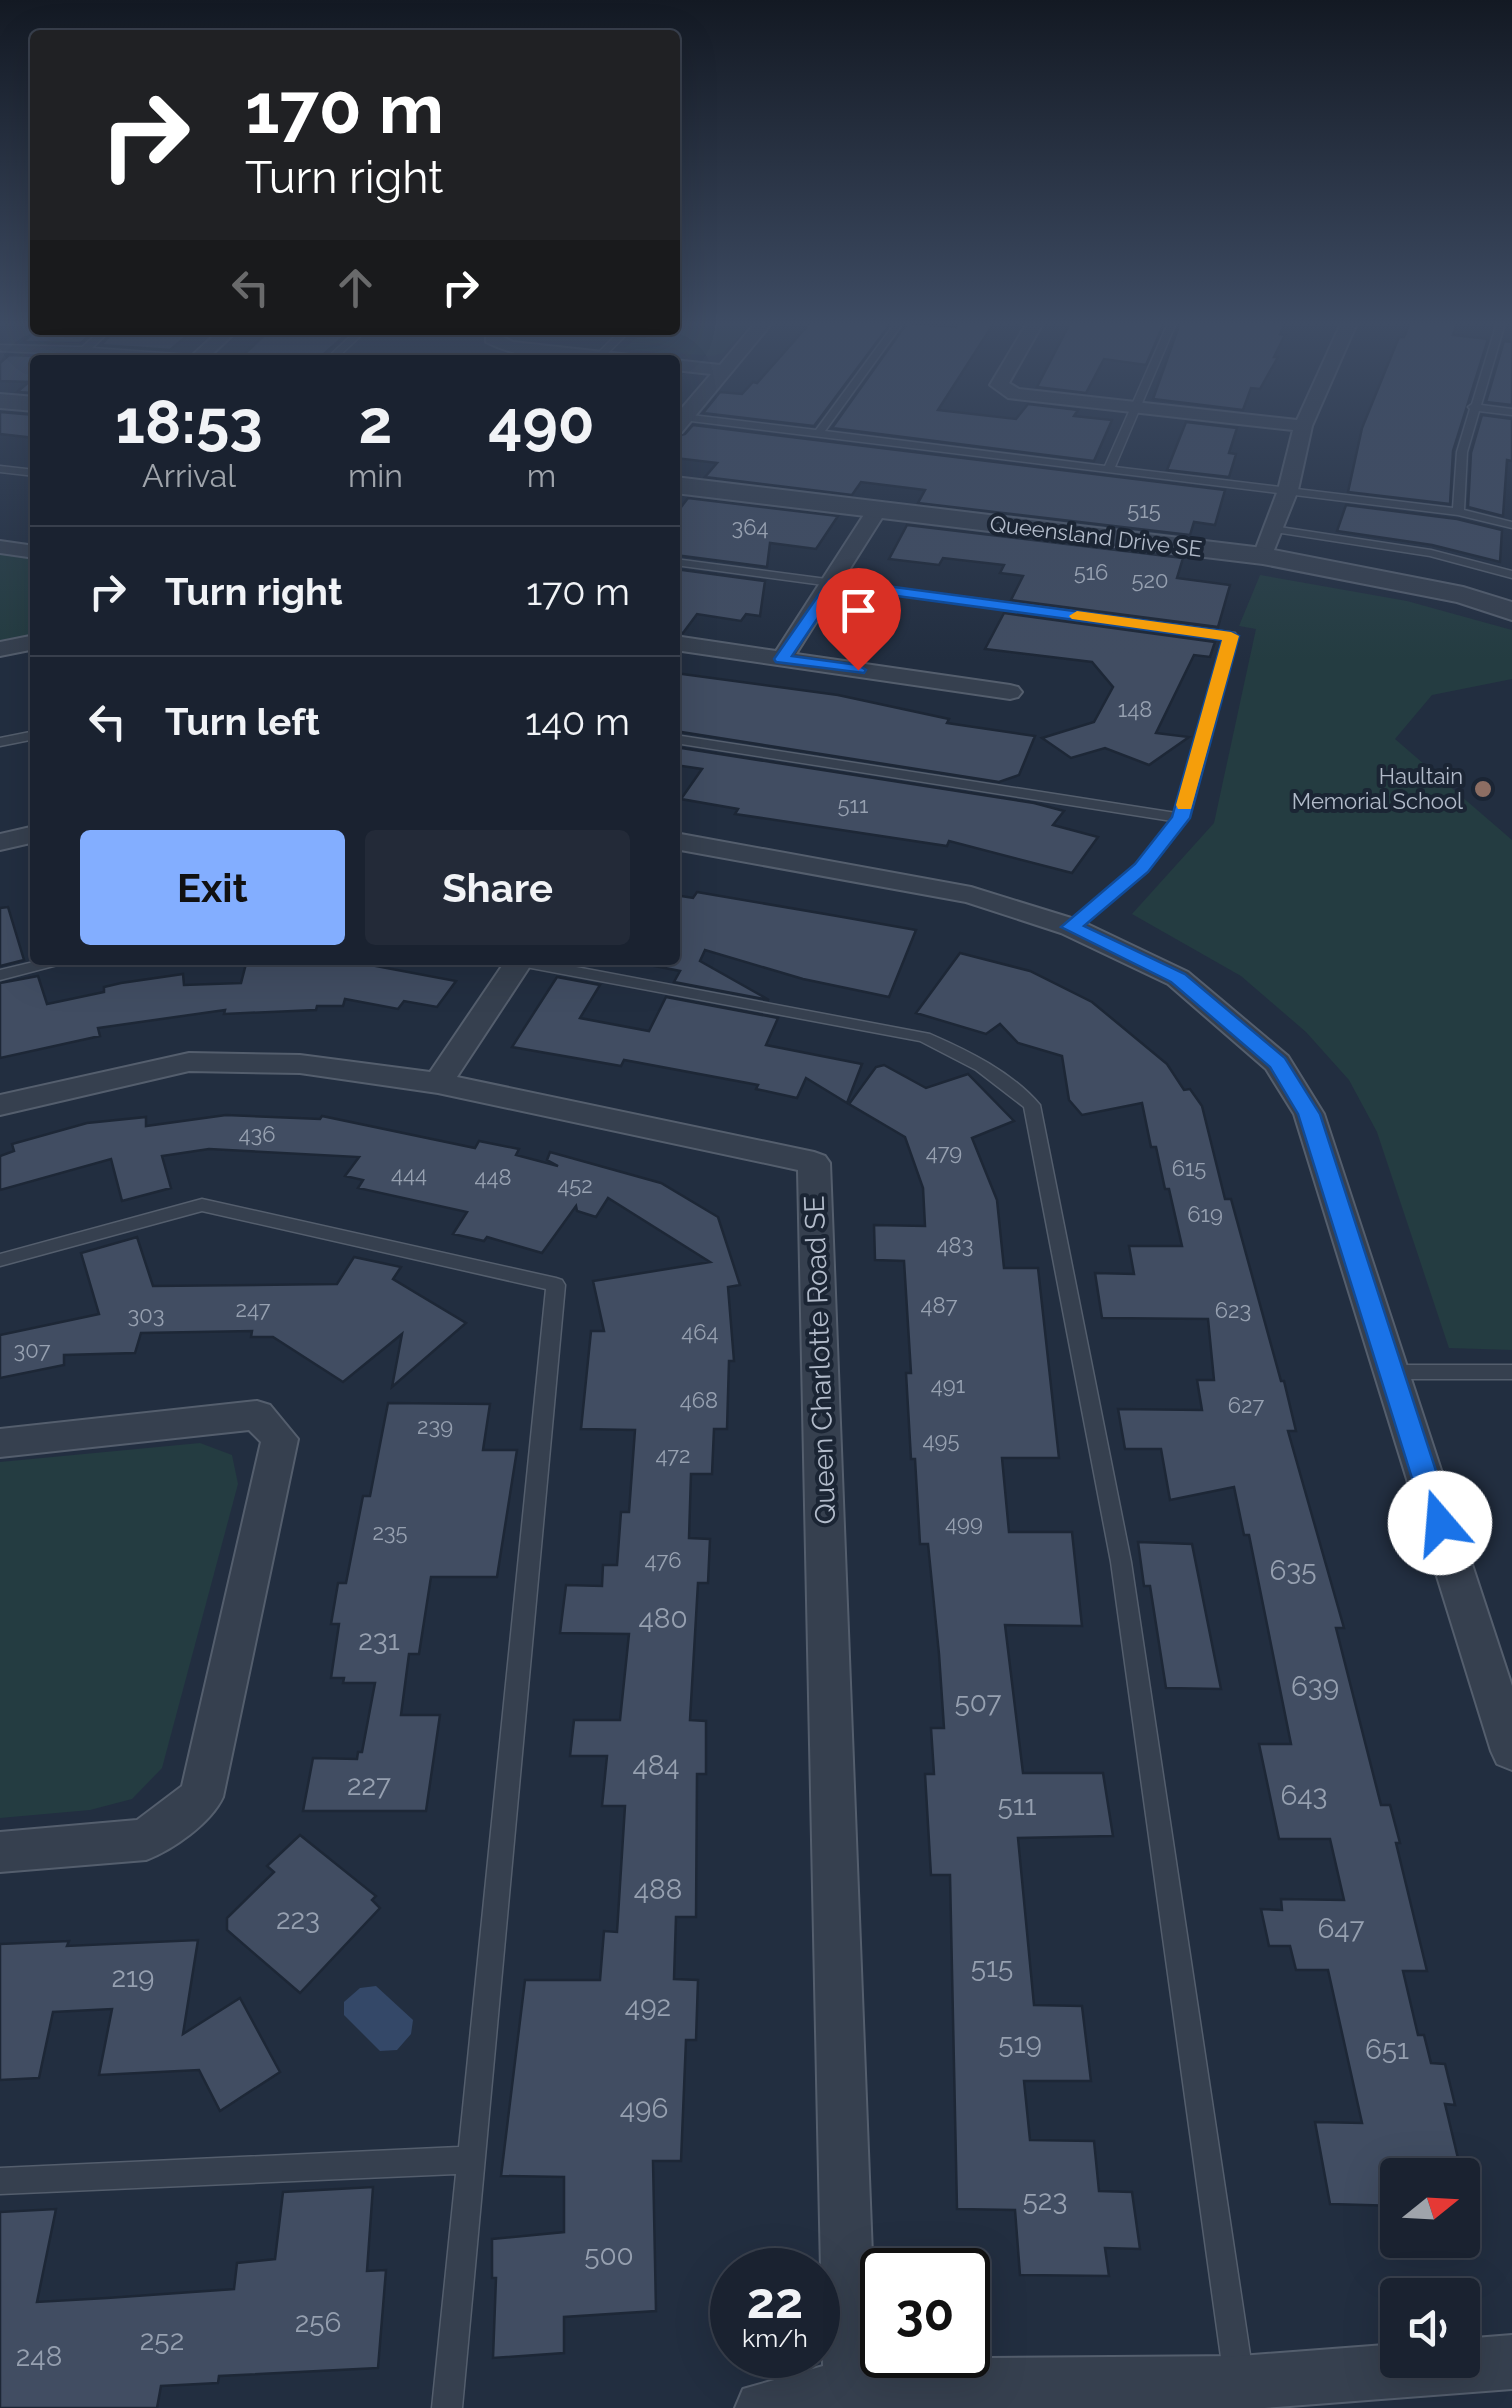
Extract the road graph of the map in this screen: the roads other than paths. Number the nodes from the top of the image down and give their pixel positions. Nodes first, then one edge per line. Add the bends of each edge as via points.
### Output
1 (839, 435) edge
2 (1123, 435) edge
3 (1300, 435) edge
4 (1466, 435) edge
5 (1109, 468) junction
6 (0, 469) edge
7 (30, 473) edge
8 (680, 486) edge
9 (1288, 490) junction
10 (877, 510) junction
11 (1458, 512) junction
12 (1512, 525) edge
13 (1274, 529) junction
14 (0, 547) edge
15 (30, 551) edge
16 (1263, 556) junction
17 (680, 563) edge
18 (1512, 574) edge
19 (834, 583) junction
20 (1512, 611) edge
21 (30, 643) edge
22 (680, 645) edge
23 (0, 650) edge
24 (782, 659) junction
25 (1010, 692) dead end
26 (30, 736) edge
27 (680, 740) edge
28 (0, 742) edge
29 (1181, 818) junction
30 (30, 835) edge
31 (0, 842) edge
32 (680, 842) edge
33 (1071, 927) junction
34 (40, 965) edge
35 (515, 965) edge
36 (544, 965) edge
37 (0, 975) edge
38 (438, 1083) junction
39 (0, 1105) edge
40 (0, 1260) edge
41 (1391, 1372) junction
42 (1512, 1372) edge
43 (0, 1443) edge
44 (1512, 1751) edge
45 (0, 1852) edge
46 (473, 2160) junction
47 (0, 2181) edge
48 (1512, 2362) edge
49 (850, 2386) junction
50 (1241, 2396) edge
51 (447, 2408) edge
52 (762, 2408) edge

1 - 5 lane
2 - 5 lane
3 - 9 street
4 - 11 lane
5 - 9 lane
6 - 7 lane
8 - 10 street, Queensland Drive SE
9 - 11 lane
9 - 13 street
10 - 16 street, Queensland Drive SE
10 - 19 street
11 - 12 lane
13 - 16 street
13 - 18 lane via 1432,553
14 - 15 street
16 - 20 street, Queensland Drive SE via 1463,595
17 - 19 lane
19 - 24 street
19 - 29 lane via 1231,636
21 - 23 street
22 - 24 street
24 - 25 street
26 - 28 lane
27 - 29 lane
29 - 33 lane via 1141,868
30 - 31 street
32 - 33 street via 971,895
33 - 41 street via 1178,978 1278,1063 1309,1114
34 - 37 lane
35 - 38 street
36 - 50 lane via 924,1037 1004,1078 1032,1105 1121,1562
38 - 39 street, Queen Charlotte Road SE via 300,1064 189,1062
38 - 49 street, Queen Charlotte Road SE via 814,1163
40 - 46 lane via 202,1205 556,1285
41 - 42 lane
41 - 44 street
43 - 45 street via 257,1415 280,1438 201,1797 146,1840
46 - 47 lane
46 - 51 lane
48 - 50 street
49 - 50 street
49 - 52 street

